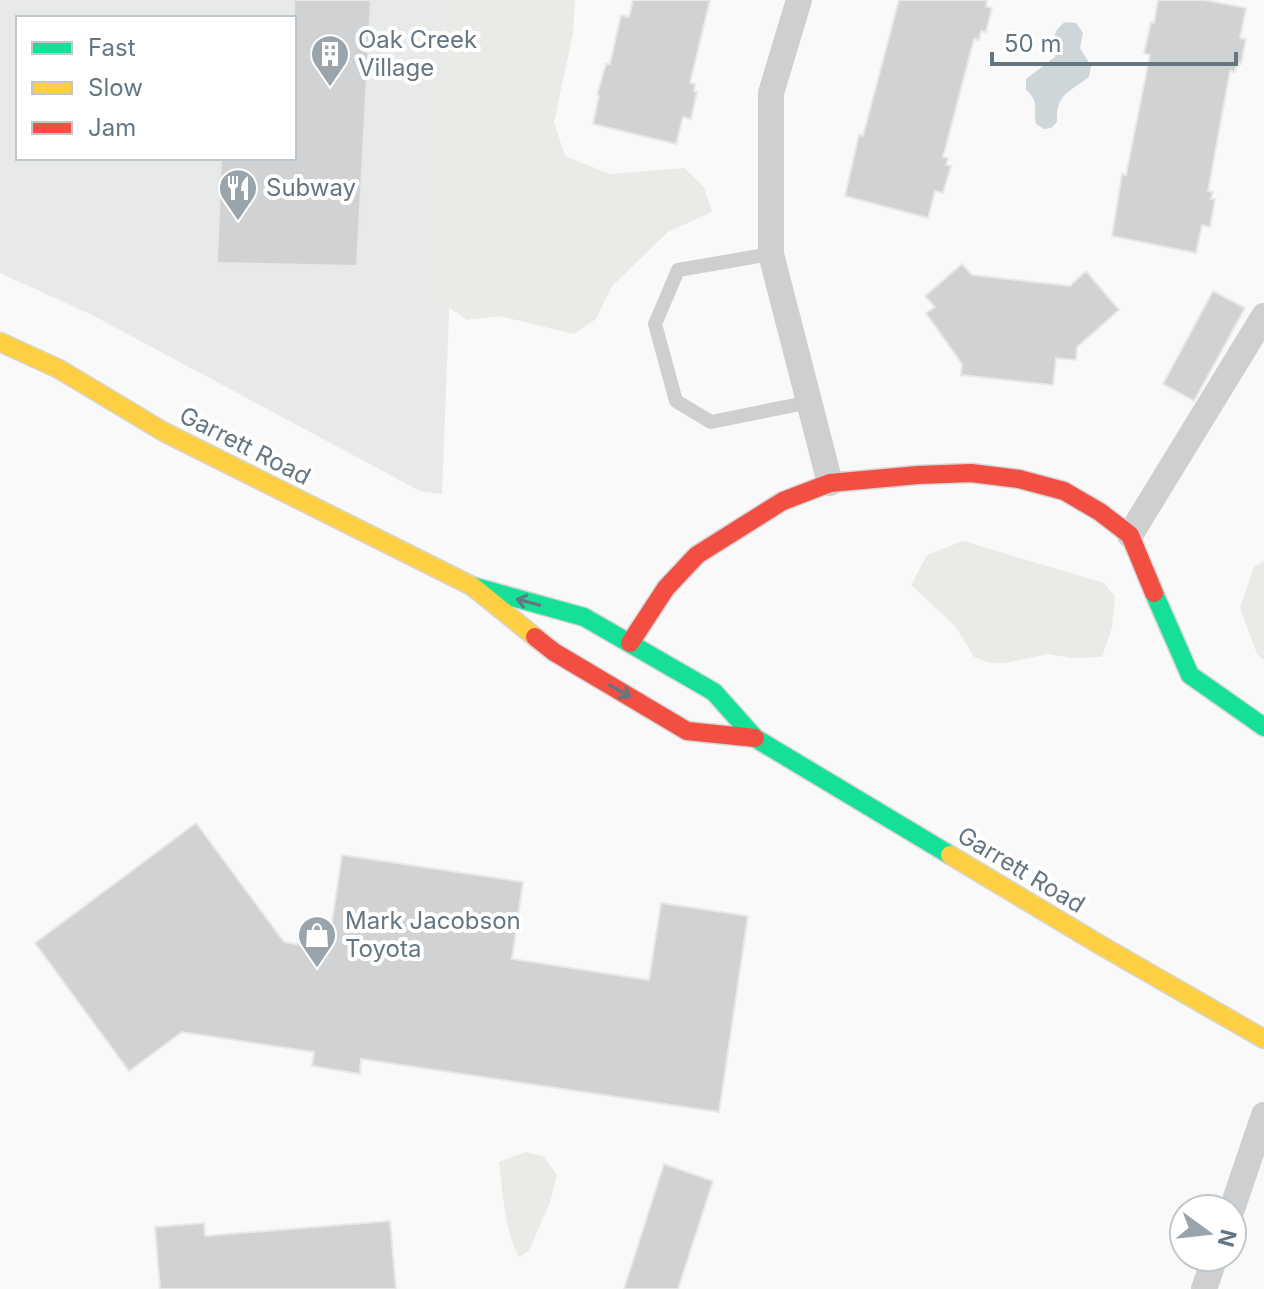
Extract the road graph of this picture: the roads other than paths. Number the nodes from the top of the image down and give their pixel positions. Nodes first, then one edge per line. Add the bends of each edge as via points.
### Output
1 (799, 0) edge
2 (771, 254) junction
3 (1264, 316) edge
4 (0, 342) edge
5 (810, 402) junction
6 (830, 483) junction
7 (1130, 535) junction
8 (472, 586) junction
9 (630, 643) junction
10 (1264, 727) edge
11 (755, 738) junction
12 (1264, 1039) edge
13 (1264, 1115) edge
14 (1237, 1193) edge

1 - 2 street via 771,93
2 - 5 street
2 - 5 lane via 678,270 655,324 676,401 711,422
3 - 7 street
4 - 8 street, Garrett Road via 59,369 164,432
5 - 6 street
6 - 7 street via 971,473 1019,479 1064,491
6 - 9 street via 783,501 697,555 666,588
7 - 10 street via 1190,675
9 -> 8 street, Garrett Road via 584,617
8 -> 11 street, Garrett Road via 554,652 687,731
9 - 11 street, Garrett Road via 714,692
11 - 12 street, Garrett Road
13 - 14 street

